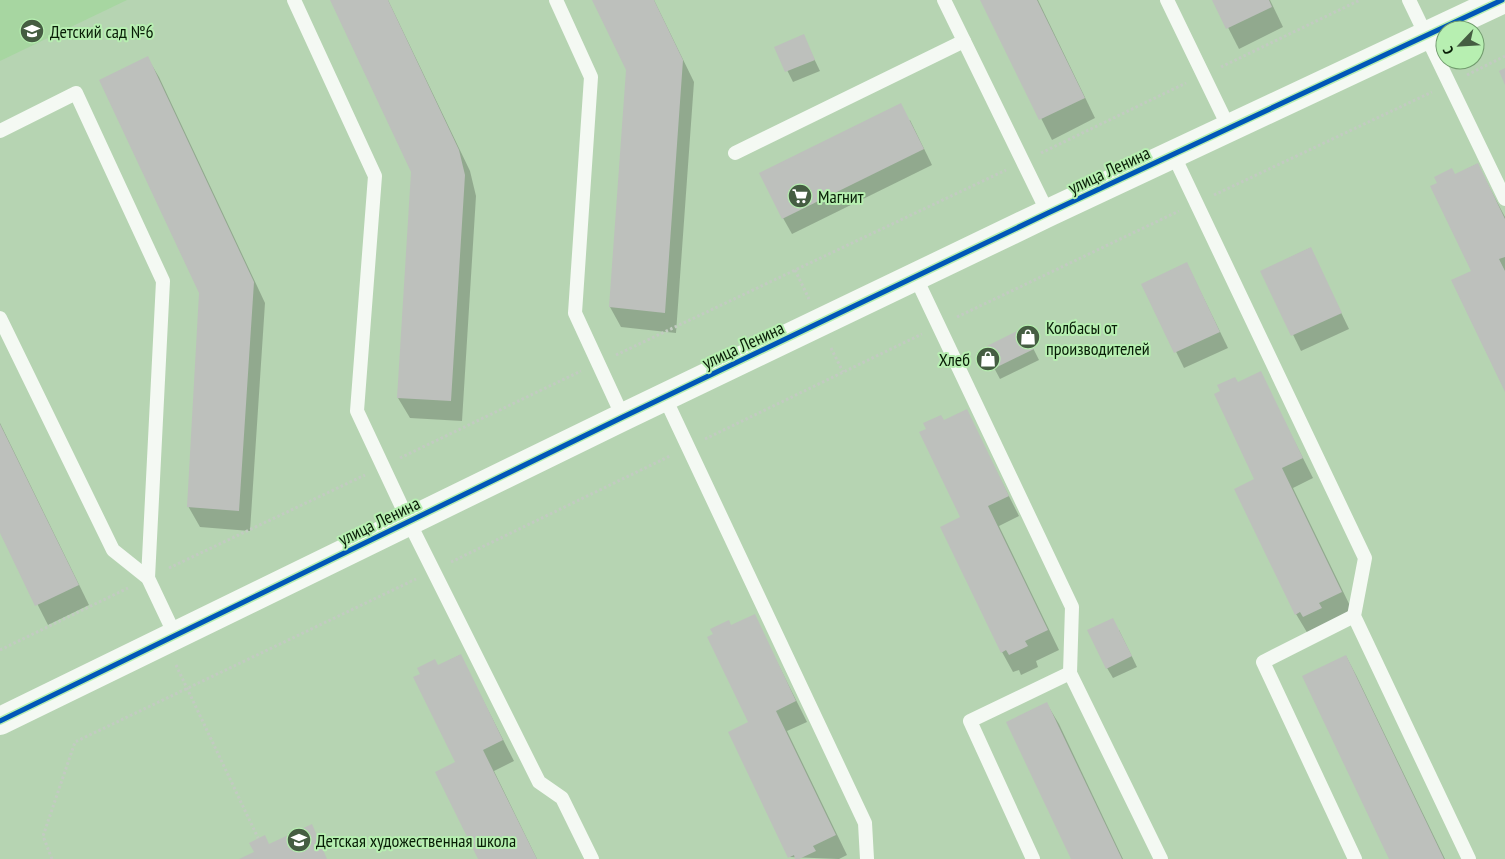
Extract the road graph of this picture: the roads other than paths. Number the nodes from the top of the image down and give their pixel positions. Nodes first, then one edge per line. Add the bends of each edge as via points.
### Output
1 (294, 0) edge
2 (556, 0) edge
3 (944, 0) edge
4 (1168, 0) edge
5 (1409, 0) edge
6 (1502, 0) edge
7 (1426, 36) junction
8 (964, 41) junction
9 (1229, 128) junction
10 (0, 131) edge
11 (735, 153) dead end
12 (1174, 154) junction
13 (1505, 199) edge
14 (1048, 213) junction
15 (916, 278) junction
16 (0, 318) edge
17 (664, 398) junction
18 (623, 417) junction
19 (409, 522) junction
20 (148, 578) junction
21 (1354, 616) junction
22 (169, 638) junction
23 (1070, 673) junction
24 (0, 721) edge
25 (592, 859) edge
26 (867, 859) edge
27 (1033, 859) edge
28 (1161, 859) edge
29 (1355, 859) edge
30 (1469, 859) edge

1 - 19 lane via 374,176 357,411
2 - 18 lane via 591,78 575,313
3 - 8 lane
4 - 9 lane
5 - 7 lane
6 - 7 street, улица Ленина
7 - 9 street, улица Ленина
7 - 13 lane
8 - 11 lane
8 - 14 lane
9 - 12 street, улица Ленина
10 - 20 lane via 76,93 163,281
12 - 14 street, улица Ленина
12 - 21 lane via 1365,558
14 - 15 street, улица Ленина
15 - 17 street, улица Ленина
15 - 23 lane via 1072,607
16 - 20 lane via 113,550
17 - 18 street, улица Ленина
17 - 26 lane via 865,823
18 - 19 street, улица Ленина
19 - 22 street, улица Ленина
19 - 25 lane via 539,782 562,798
20 - 22 lane
21 - 29 lane via 1262,662
21 - 30 lane
22 - 24 street, улица Ленина
23 - 27 lane via 970,721
23 - 28 lane

